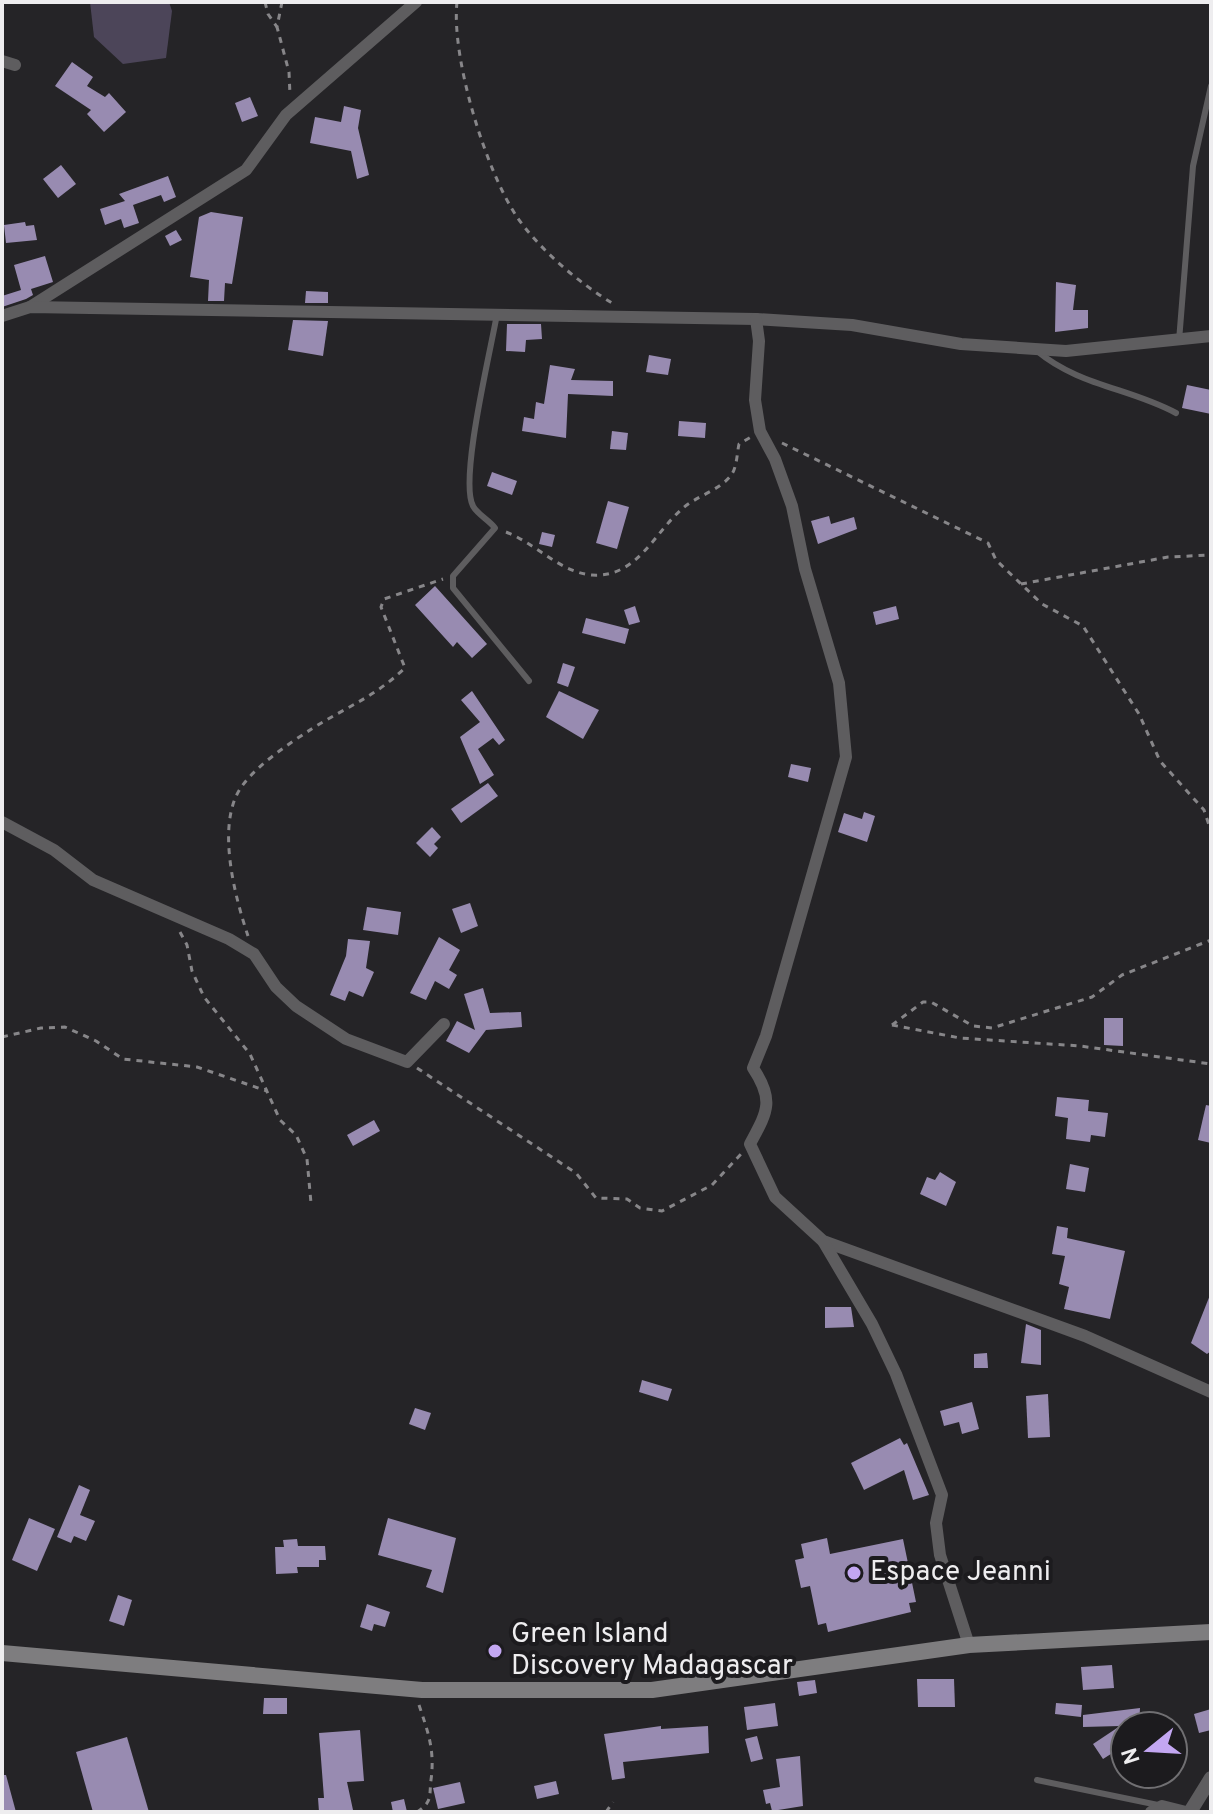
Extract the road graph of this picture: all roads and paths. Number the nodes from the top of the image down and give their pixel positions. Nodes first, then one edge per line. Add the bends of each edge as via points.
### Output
1 (265, 2) edge
2 (282, 2) edge
3 (416, 2) edge
4 (457, 2) edge
5 (277, 27) junction
6 (1211, 86) edge
7 (286, 115) junction
8 (617, 305) dead end
9 (30, 307) junction
10 (497, 314) junction
11 (2, 316) edge
12 (756, 319) junction
13 (1211, 336) edge
14 (1179, 341) junction
15 (1035, 349) junction
16 (1176, 413) dead end
17 (760, 431) junction
18 (495, 528) junction
19 (1211, 555) edge
20 (453, 576) junction
21 (1021, 584) junction
22 (529, 681) dead end
23 (2, 822) edge
24 (1210, 829) edge
25 (163, 910) junction
26 (1211, 940) edge
27 (254, 954) junction
28 (444, 1024) dead end
29 (2, 1037) edge
30 (407, 1062) junction
31 (1211, 1064) edge
32 (267, 1091) junction
33 (750, 1144) junction
34 (311, 1203) dead end
35 (823, 1241) junction
36 (1211, 1392) edge
37 (1211, 1632) edge
38 (969, 1645) junction
39 (2, 1653) edge
40 (422, 1690) junction
41 (1211, 1778) edge
42 (1037, 1780) dead end
43 (613, 1802) dead end
44 (1156, 1809) edge
45 (417, 1812) edge
46 (606, 1812) edge
47 (1188, 1812) edge

1 - 5 path
2 - 5 path
3 - 7 street
4 - 8 path via 460,58 473,110 515,214 554,256
5 - 7 path via 291,90
6 - 14 lane via 1193,166
7 - 9 street via 246,170
9 - 10 street
9 - 11 street
10 - 12 street
10 - 18 lane via 469,472 473,508
12 - 15 street via 852,325 961,344
12 - 17 street
13 - 14 street
14 - 15 street
15 - 16 lane via 1089,383
17 - 18 path via 739,444 733,472 723,483 680,510 646,552 620,570 597,576 576,573
17 - 21 path via 988,543 996,560
17 - 33 street via 792,506 839,683 846,757 753,1068 764,1084 768,1107
18 - 20 lane
19 - 21 path via 1168,557
20 - 22 lane via 453,588
20 - 27 path via 384,599 381,607 405,668 379,692 294,742 241,787 228,855
21 - 24 path via 1042,604 1083,626 1139,714 1160,761 1204,810
23 - 25 street via 54,850 93,880
25 - 27 street
25 - 32 path via 187,945 204,997 250,1054
26 - 31 path via 1122,975 1092,997 1037,1012 1028,1020 992,1028 973,1026 923,1002 892,1025 960,1038 1080,1046
27 - 30 street via 296,1006 346,1039
28 - 30 street
29 - 32 path via 65,1027 123,1059 197,1067
30 - 33 path via 576,1173 596,1198 627,1199 640,1208 662,1211 712,1185
32 - 34 path via 307,1159
33 - 35 street via 775,1197
35 - 36 street via 1085,1336
35 - 38 street via 887,1355 942,1495 936,1523 940,1555
37 - 38 main road
38 - 40 main road via 652,1690
39 - 40 main road
40 - 45 path via 419,1706 428,1725 434,1769 431,1798
41 - 47 street
42 - 44 lane
43 - 46 path
44 - 47 street

